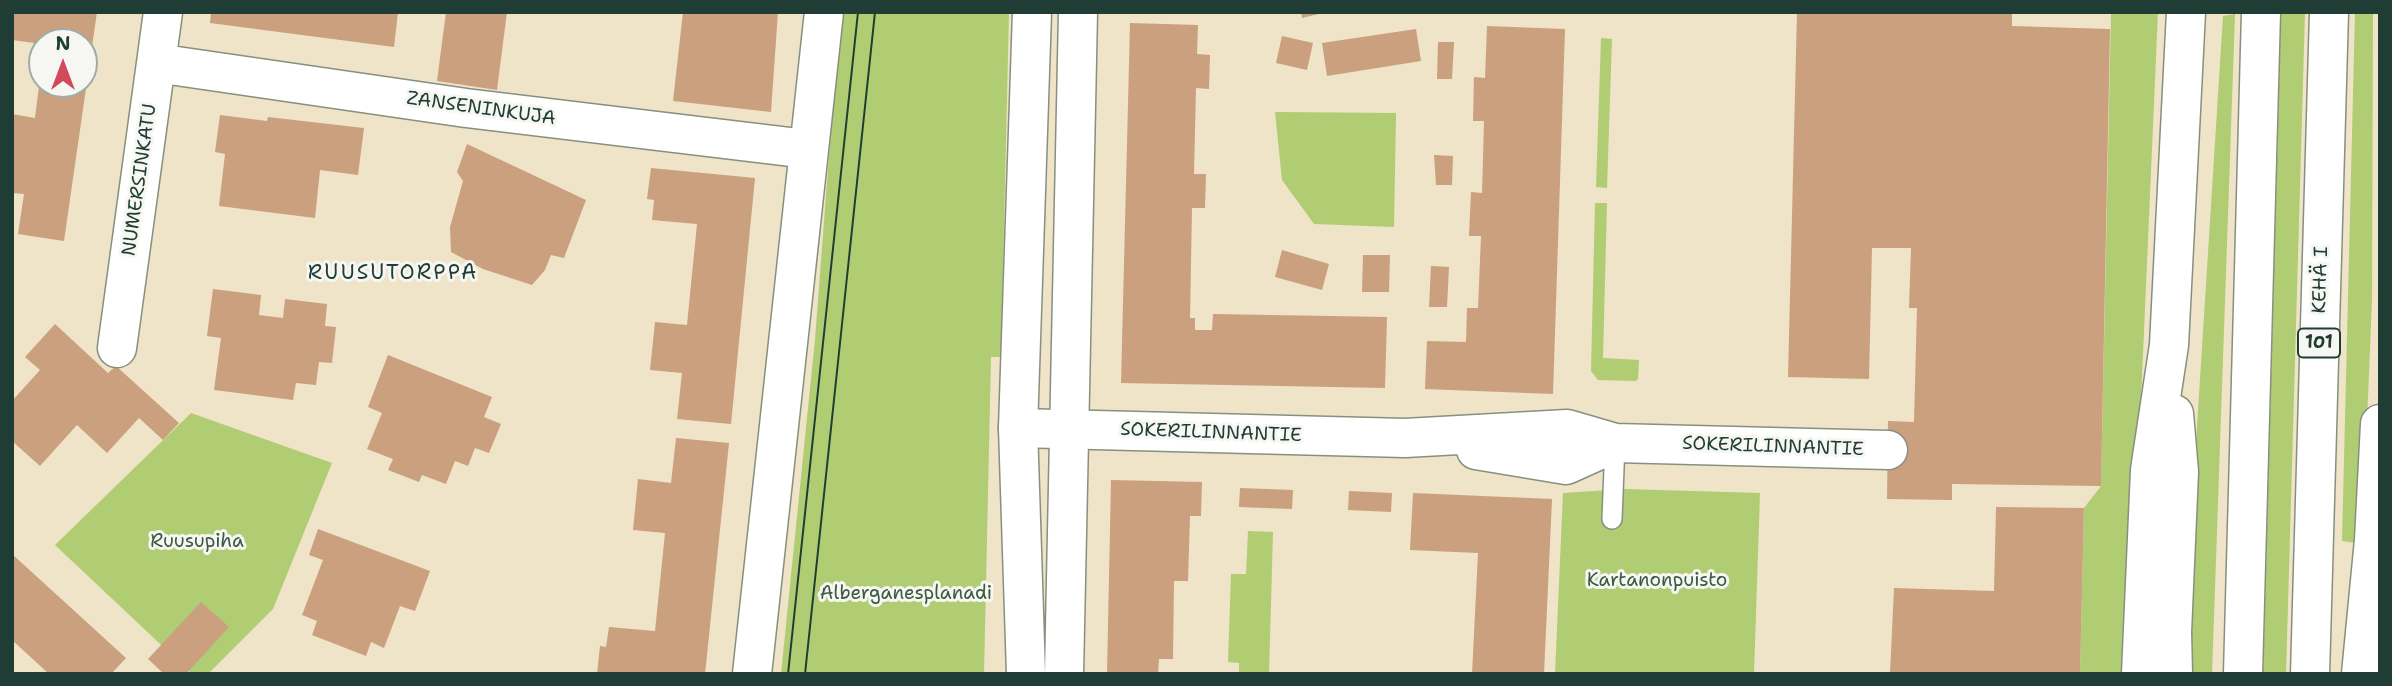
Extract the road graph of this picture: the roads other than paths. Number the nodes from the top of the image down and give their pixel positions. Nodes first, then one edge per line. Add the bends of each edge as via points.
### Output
1 (163, 12) edge
2 (824, 12) edge
3 (1032, 12) edge
4 (1077, 12) edge
5 (2186, 12) edge
6 (2261, 12) edge
7 (2329, 12) edge
8 (156, 63) junction
9 (807, 149) junction
10 (2169, 345) junction
11 (117, 348) dead end
12 (2380, 424) edge
13 (1018, 428) junction
14 (1069, 429) junction
15 (1615, 443) junction
16 (1888, 450) dead end
17 (1612, 519) dead end
18 (752, 674) edge
19 (1026, 674) edge
20 (1064, 674) edge
21 (2141, 674) edge
22 (2173, 674) edge
23 (2243, 674) edge
24 (2310, 674) edge
25 (2361, 674) edge

1 - 8 main road, NUMERSINKATU
2 - 9 main road
3 - 13 main road
4 - 14 main road
5 - 10 main road
6 - 23 main road
7 - 24 main road, KEHÄ I / 101
8 - 9 main road, ZANSENINKUJA via 478,110
8 - 11 main road, NUMERSINKATU
9 - 18 main road
10 - 21 main road via 2150,471
10 - 22 main road via 2179,472
12 - 25 main road
13 - 14 main road, SOKERILINNANTIE
13 - 19 main road
14 - 15 main road, SOKERILINNANTIE via 1405,438 1566,465
14 - 20 main road
15 - 16 main road, SOKERILINNANTIE
15 - 17 lane

